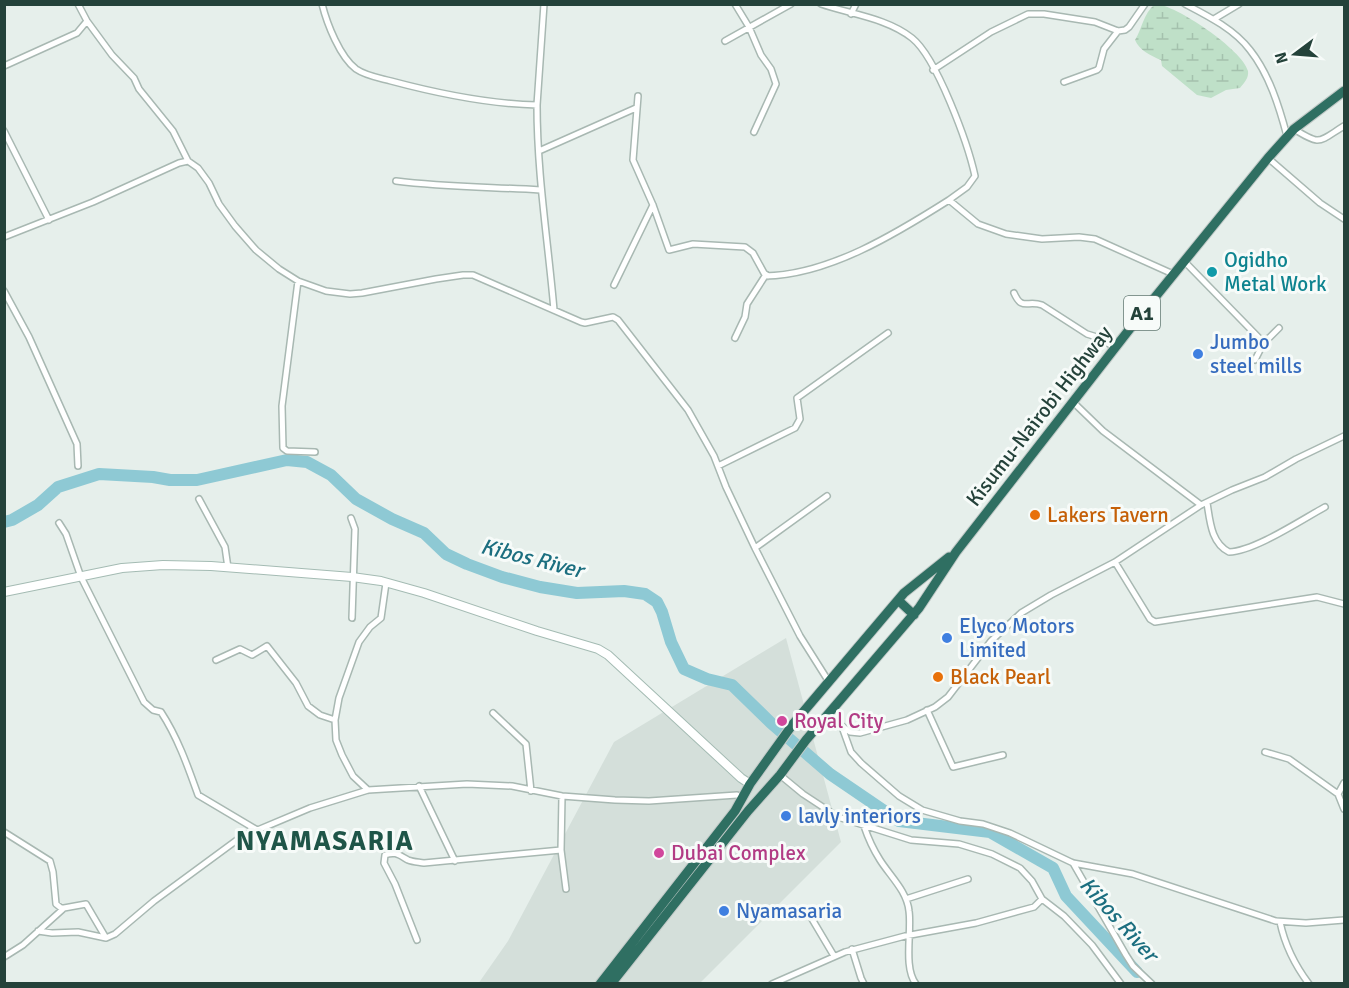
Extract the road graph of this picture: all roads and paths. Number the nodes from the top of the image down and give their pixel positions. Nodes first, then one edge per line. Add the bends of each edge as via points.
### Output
1 (78, 4) edge
2 (322, 4) edge
3 (543, 4) edge
4 (735, 4) edge
5 (791, 4) edge
6 (821, 4) edge
7 (856, 4) edge
8 (1145, 4) edge
9 (1185, 4) edge
10 (1239, 4) edge
11 (851, 14) junction
12 (1214, 19) junction
13 (87, 21) junction
14 (749, 27) junction
15 (1118, 31) junction
16 (725, 41) dead end
17 (4, 66) edge
18 (933, 70) junction
19 (1064, 82) dead end
20 (1344, 91) edge
21 (638, 96) dead end
22 (537, 105) junction
23 (636, 108) junction
24 (1344, 126) edge
25 (1294, 129) junction
26 (4, 131) edge
27 (754, 132) dead end
28 (1287, 136) junction
29 (539, 151) junction
30 (1268, 158) junction
31 (188, 161) junction
32 (396, 181) dead end
33 (540, 190) junction
34 (949, 200) junction
35 (653, 205) junction
36 (1344, 219) edge
37 (49, 220) junction
38 (4, 237) edge
39 (1184, 261) junction
40 (1173, 274) junction
41 (768, 276) junction
42 (298, 281) junction
43 (614, 285) dead end
44 (4, 291) edge
45 (1014, 293) dead end
46 (554, 310) junction
47 (1279, 328) dead end
48 (888, 333) dead end
49 (735, 338) dead end
50 (1262, 341) junction
51 (1115, 348) junction
52 (1255, 360) dead end
53 (1073, 402) junction
54 (1344, 436) edge
55 (315, 452) dead end
56 (78, 466) dead end
57 (718, 466) junction
58 (827, 496) dead end
59 (200, 498) dead end
60 (1204, 504) junction
61 (1324, 507) dead end
62 (351, 518) dead end
63 (59, 523) dead end
64 (754, 548) junction
65 (956, 552) junction
66 (1115, 562) junction
67 (228, 568) junction
68 (81, 577) junction
69 (352, 577) junction
70 (386, 582) junction
71 (4, 592) edge
72 (898, 600) junction
73 (1344, 603) edge
74 (914, 615) junction
75 (352, 618) dead end
76 (216, 660) dead end
77 (829, 682) junction
78 (927, 710) junction
79 (493, 713) dead end
80 (827, 715) junction
81 (335, 720) junction
82 (842, 727) junction
83 (1265, 752) dead end
84 (1003, 754) dead end
85 (780, 775) junction
86 (1344, 783) edge
87 (750, 784) junction
88 (418, 786) junction
89 (368, 790) junction
90 (531, 791) junction
91 (1338, 794) junction
92 (737, 795) dead end
93 (562, 796) junction
94 (1344, 809) edge
95 (864, 826) junction
96 (257, 830) junction
97 (4, 832) edge
98 (561, 850) junction
99 (455, 861) junction
100 (1073, 863) junction
101 (968, 879) dead end
102 (566, 889) dead end
103 (906, 899) junction
104 (1042, 899) junction
105 (64, 908) junction
106 (812, 919) dead end
107 (1344, 920) edge
108 (1280, 921) junction
109 (38, 932) junction
110 (909, 935) junction
111 (106, 938) junction
112 (417, 940) dead end
113 (852, 949) junction
114 (834, 956) junction
115 (4, 957) edge
116 (861, 982) edge
117 (600, 984) edge
118 (611, 984) edge
119 (772, 984) edge
120 (916, 984) edge
121 (1121, 984) edge
122 (1152, 984) edge
123 (1309, 984) edge

1 - 13 street
2 - 22 street via 345,57 366,74 413,87
3 - 22 street
4 - 14 street
5 - 14 street
6 - 11 street
7 - 11 street
8 - 15 street via 1129,27
9 - 12 street
10 - 12 street
11 - 18 street via 876,20 913,39
12 - 28 street via 1250,49 1268,80
13 - 17 street via 77,33
13 - 31 street via 134,78
14 - 16 street
14 - 27 street via 776,84
15 - 18 street via 1095,22 1028,14 991,32
15 - 19 street via 1104,49 1100,68
18 - 34 street via 955,112 975,176 971,184
20 - 25 highway, Kisumu-Nairobi Highway / A1
21 - 23 street
22 - 29 street
23 - 29 street
23 - 35 street via 633,160
24 - 25 street via 1320,140 1312,140
25 - 28 highway, Kisumu-Nairobi Highway / A1
26 - 37 street
28 - 30 highway, Kisumu-Nairobi Highway / A1
29 - 33 street
30 - 36 street
30 - 39 highway, Kisumu-Nairobi Highway / A1
31 - 37 street
31 - 42 street via 198,168 219,204 256,250
32 - 33 street via 441,187
33 - 46 street
34 - 40 street via 978,224 1006,234 1095,239
34 - 41 street via 856,253 820,266
35 - 41 street via 669,250 693,244 745,247
35 - 43 street
37 - 38 street
39 - 40 highway, Kisumu-Nairobi Highway / A1
39 - 50 street
40 - 51 highway, Kisumu-Nairobi Highway / A1
41 - 49 street via 747,304
42 - 46 street via 350,294 468,275
42 - 55 street via 282,406 284,448
44 - 56 street via 77,444
45 - 51 street via 1018,302 1042,305
46 - 57 street via 585,323 613,317 618,320 688,410
47 - 50 street
48 - 57 street via 797,398 800,419 795,428
50 - 52 street
51 - 53 highway, Kisumu-Nairobi Highway / A1
53 - 60 street via 1103,431
53 - 65 highway, Kisumu-Nairobi Highway / A1
54 - 60 street
57 - 64 street
58 - 64 street
59 - 67 street via 225,547
60 - 61 street via 1216,540 1229,552 1272,536
60 - 66 street
62 - 69 street via 355,529
63 - 68 street
64 - 77 street
65 - 72 highway, A1
65 - 74 highway, A1
66 - 73 street via 1155,622 1317,597
66 - 78 street via 1022,613 992,641 948,697
67 - 68 main road via 141,566
67 - 69 main road
68 - 71 main road
68 - 96 street via 144,702 161,712 166,720 198,795
69 - 70 main road
69 - 75 street
70 - 81 street via 381,618 359,642
70 - 87 main road via 598,649
72 - 74 highway
72 - 77 highway, A1
74 - 80 highway, A1
76 - 81 street via 240,649 250,655 268,646 308,706
77 - 87 highway, A1
78 - 82 street via 860,733
78 - 84 street via 953,767
79 - 90 street via 526,744
80 - 82 street
80 - 85 highway, A1
81 - 89 street via 342,755 353,776
82 - 100 street via 851,752 861,763 922,810 1010,833
83 - 91 street via 1289,759
85 - 95 street via 828,811
85 - 118 highway, A1
86 - 91 street
87 - 117 highway, A1 via 729,819
88 - 89 street
88 - 90 street via 512,786
88 - 99 street
89 - 96 street
90 - 93 street
91 - 94 street
92 - 93 street via 649,801
93 - 98 street
95 - 103 street via 876,854
95 - 104 street via 911,840 959,844 1006,860 1020,868
96 - 111 street via 222,850
97 - 105 street via 50,861 55,901
98 - 99 street
98 - 102 street
99 - 112 street via 424,863 398,853 385,855 384,863
100 - 108 street via 1133,874
100 - 122 street via 1133,966
101 - 103 street
103 - 110 street
104 - 110 street via 1034,907 976,923
104 - 121 street via 1092,945
105 - 109 street
105 - 111 street via 86,904
106 - 114 street
107 - 108 street
108 - 123 street via 1287,948
109 - 111 street via 78,932
109 - 115 street
110 - 113 street
110 - 120 street via 910,972
113 - 114 street
113 - 116 street
114 - 119 street

